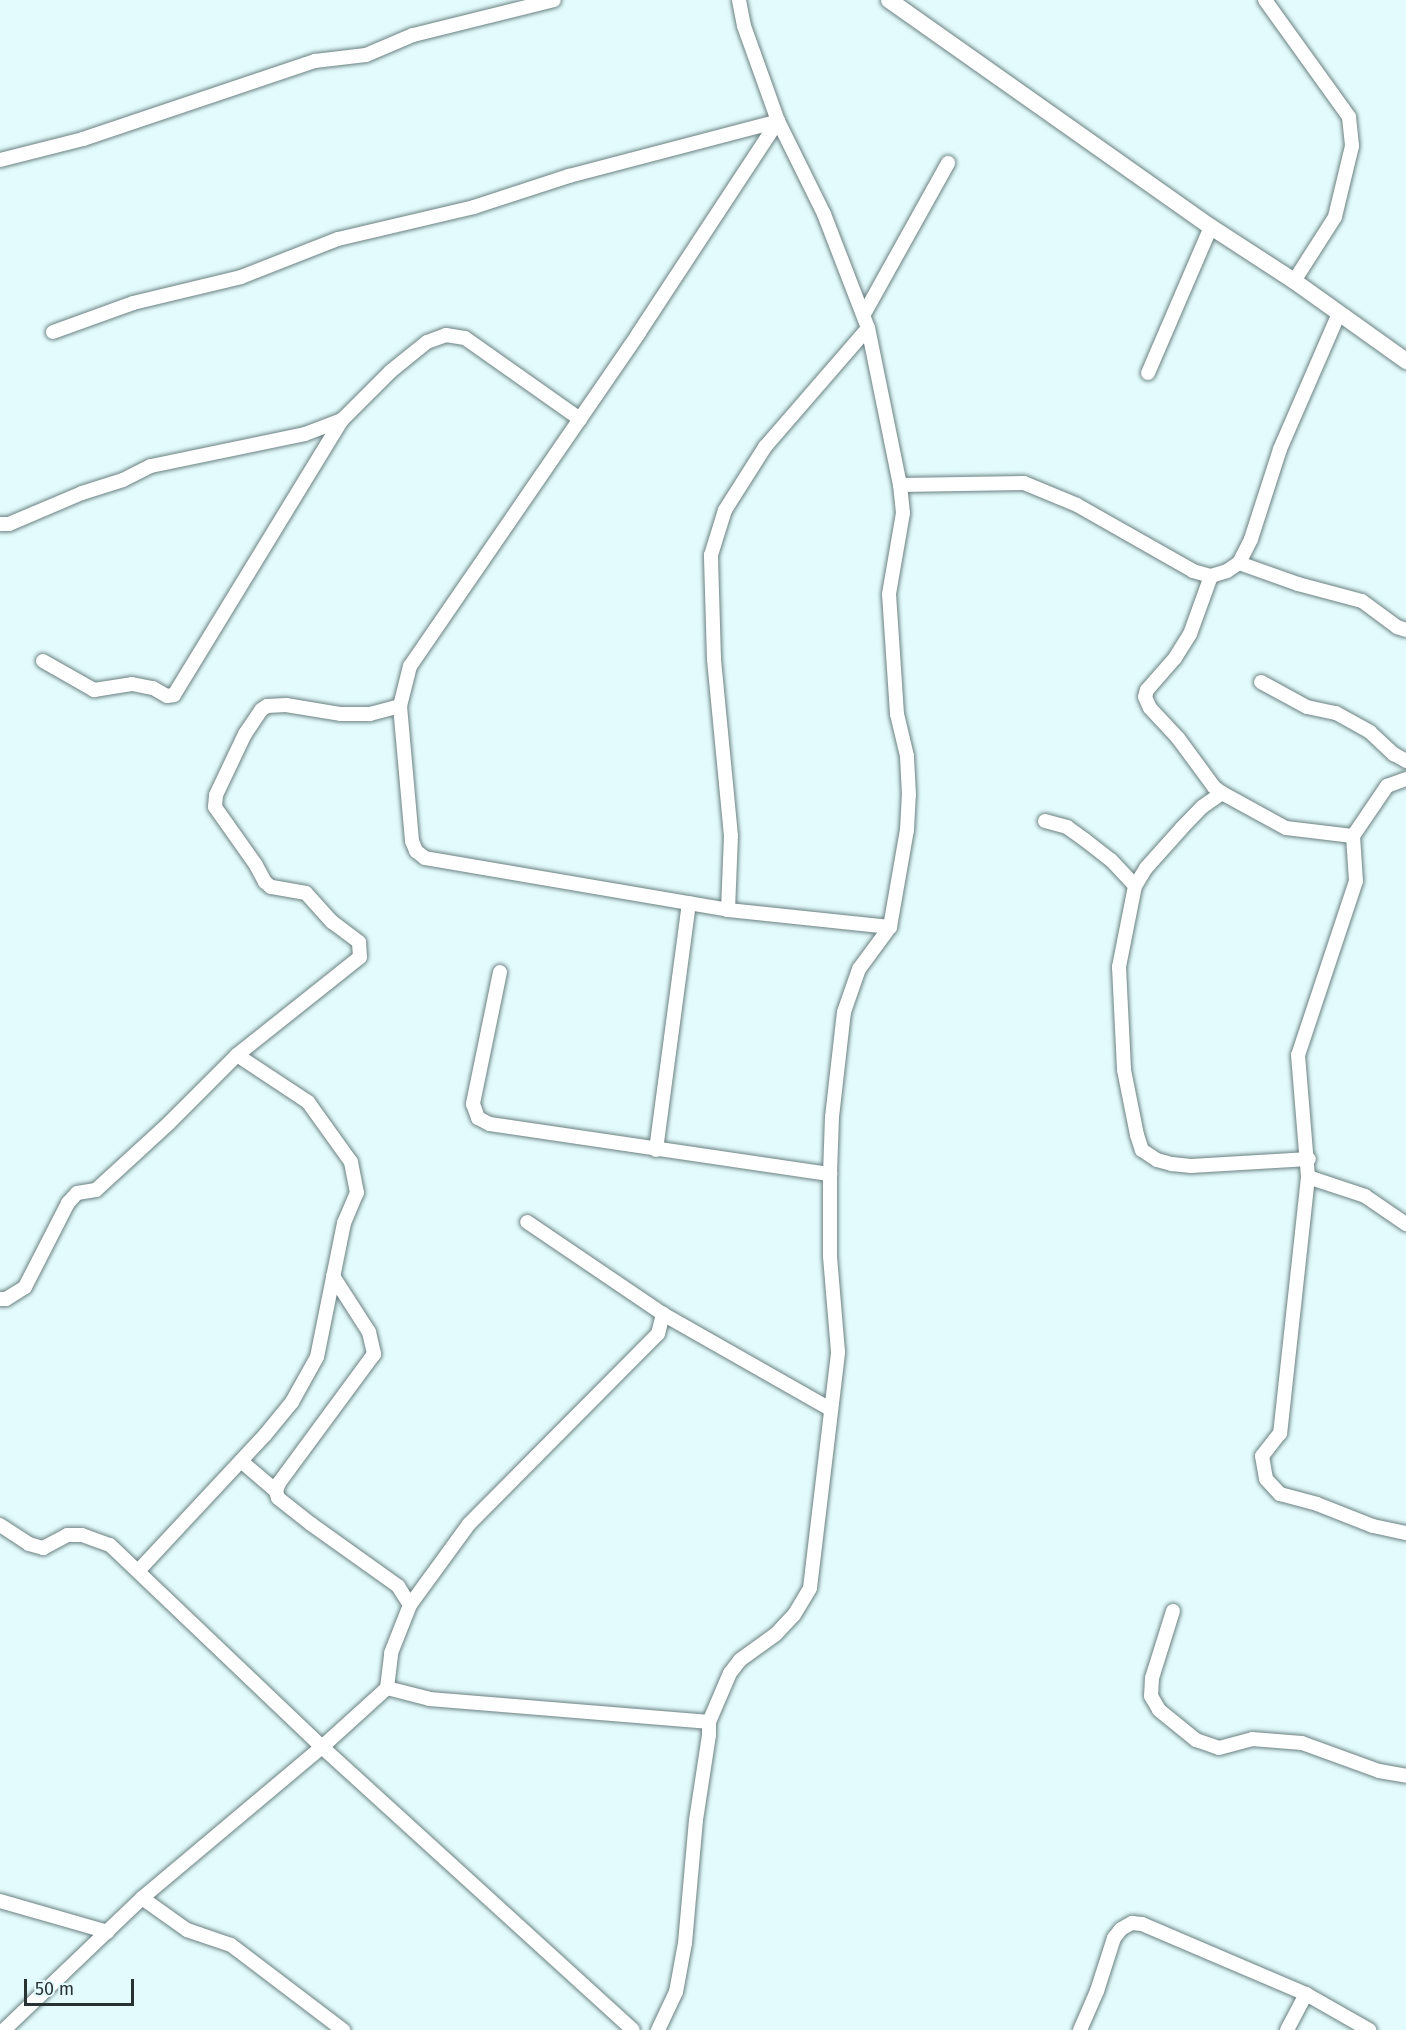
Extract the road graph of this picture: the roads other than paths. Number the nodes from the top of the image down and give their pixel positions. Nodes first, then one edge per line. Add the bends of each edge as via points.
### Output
1 (554, 0) edge
2 (739, 0) edge
3 (889, 0) edge
4 (1265, 0) edge
5 (778, 121) junction
6 (0, 160) edge
7 (948, 164) dead end
8 (1211, 228) junction
9 (1294, 281) junction
10 (1339, 313) junction
11 (866, 321) junction
12 (52, 332) dead end
13 (1406, 361) edge
14 (1148, 373) dead end
15 (580, 419) junction
16 (342, 420) junction
17 (900, 485) junction
18 (0, 524) edge
19 (1239, 563) junction
20 (1211, 576) junction
21 (1406, 630) edge
22 (43, 661) dead end
23 (1261, 682) dead end
24 (400, 706) junction
25 (1406, 761) edge
26 (1406, 779) edge
27 (1222, 793) junction
28 (1045, 821) dead end
29 (1353, 836) junction
30 (1136, 886) junction
31 (689, 903) junction
32 (728, 910) junction
33 (890, 927) junction
34 (500, 972) dead end
35 (237, 1055) junction
36 (656, 1149) junction
37 (1309, 1159) junction
38 (830, 1174) junction
39 (1308, 1177) junction
40 (527, 1222) dead end
41 (1406, 1224) edge
42 (333, 1276) junction
43 (0, 1299) edge
44 (663, 1314) junction
45 (830, 1410) junction
46 (241, 1461) junction
47 (276, 1491) junction
48 (0, 1525) edge
49 (1406, 1533) edge
50 (139, 1570) junction
51 (410, 1605) junction
52 (1173, 1611) dead end
53 (387, 1688) junction
54 (709, 1722) junction
55 (322, 1747) junction
56 (1406, 1776) edge
57 (142, 1898) junction
58 (0, 1901) edge
59 (108, 1932) junction
60 (1306, 1994) junction
61 (4, 2030) edge
62 (343, 2030) edge
63 (633, 2030) edge
64 (657, 2030) edge
65 (1080, 2030) edge
66 (1287, 2030) edge
67 (1369, 2030) edge

1 - 6 street via 413,35 366,55 315,61 83,139
2 - 5 street via 744,26
3 - 8 street
4 - 9 street via 1349,117 1352,146 1335,217
5 - 11 street via 824,214
5 - 12 street via 569,176 474,207 338,239 241,277 133,303
5 - 15 street
7 - 11 street
8 - 9 street
8 - 14 street
9 - 10 street
10 - 13 street
10 - 19 street via 1280,449 1251,539
11 - 17 street
11 - 32 street via 765,447 724,510 711,555 714,659 731,836
15 - 16 street via 465,338 446,335 427,342 391,370
15 - 24 street via 410,666
16 - 18 street via 305,434 151,466 9,524
16 - 22 street via 174,695 132,684 94,690
17 - 20 street via 1024,483 1077,504 1193,571
17 - 33 street via 903,513 889,594 897,714 907,756 909,795 908,830
19 - 20 street
19 - 21 street via 1362,601
20 - 27 street via 1190,634 1176,658 1152,681 1145,697
23 - 25 street via 1307,707 1336,713 1371,732
24 - 31 street via 412,841 425,858
24 - 35 street via 370,714 267,706 245,734 216,795 219,815 265,882 271,887 306,893 332,922 359,942 361,951 360,957
26 - 29 street via 1387,786
27 - 29 street via 1286,828
27 - 30 street via 1181,829 1146,868
28 - 30 street via 1067,827 1111,860
29 - 37 street via 1356,880 1298,1055
30 - 37 street via 1119,967 1119,1017 1124,1070 1142,1150 1157,1160 1191,1166
31 - 32 street
31 - 36 street
32 - 33 street
33 - 38 street via 859,969 844,1012
34 - 36 street via 473,1104 478,1118 490,1124
35 - 42 street via 308,1102 351,1162 357,1193 344,1223
35 - 43 street via 96,1190 77,1193 68,1203 25,1287
36 - 38 street
37 - 39 street
38 - 45 street via 830,1256 838,1352
39 - 41 street via 1365,1196
39 - 49 street via 1280,1433 1262,1456 1266,1479 1280,1494 1373,1526
40 - 44 street
42 - 46 street via 317,1357 292,1402
42 - 47 street via 369,1332 374,1354
44 - 45 street
44 - 51 street via 658,1334 469,1524
45 - 54 street via 810,1588 794,1616 740,1660 730,1673
46 - 47 street
46 - 50 street
47 - 51 street via 278,1498 311,1524 399,1586
48 - 50 street via 29,1544 43,1548 67,1535 82,1535 110,1545
50 - 55 street via 176,1611
51 - 53 street via 391,1653
52 - 56 street via 1150,1696 1159,1710 1196,1740 1219,1748 1252,1739 1302,1743 1379,1771
53 - 54 street via 430,1699
53 - 55 street
54 - 64 street via 685,1943 676,1992
55 - 57 street
55 - 63 street
57 - 59 street
57 - 62 street via 187,1930 231,1945
58 - 59 street
59 - 61 street
60 - 65 street via 1132,1923 1114,1938
60 - 66 street
60 - 67 street

